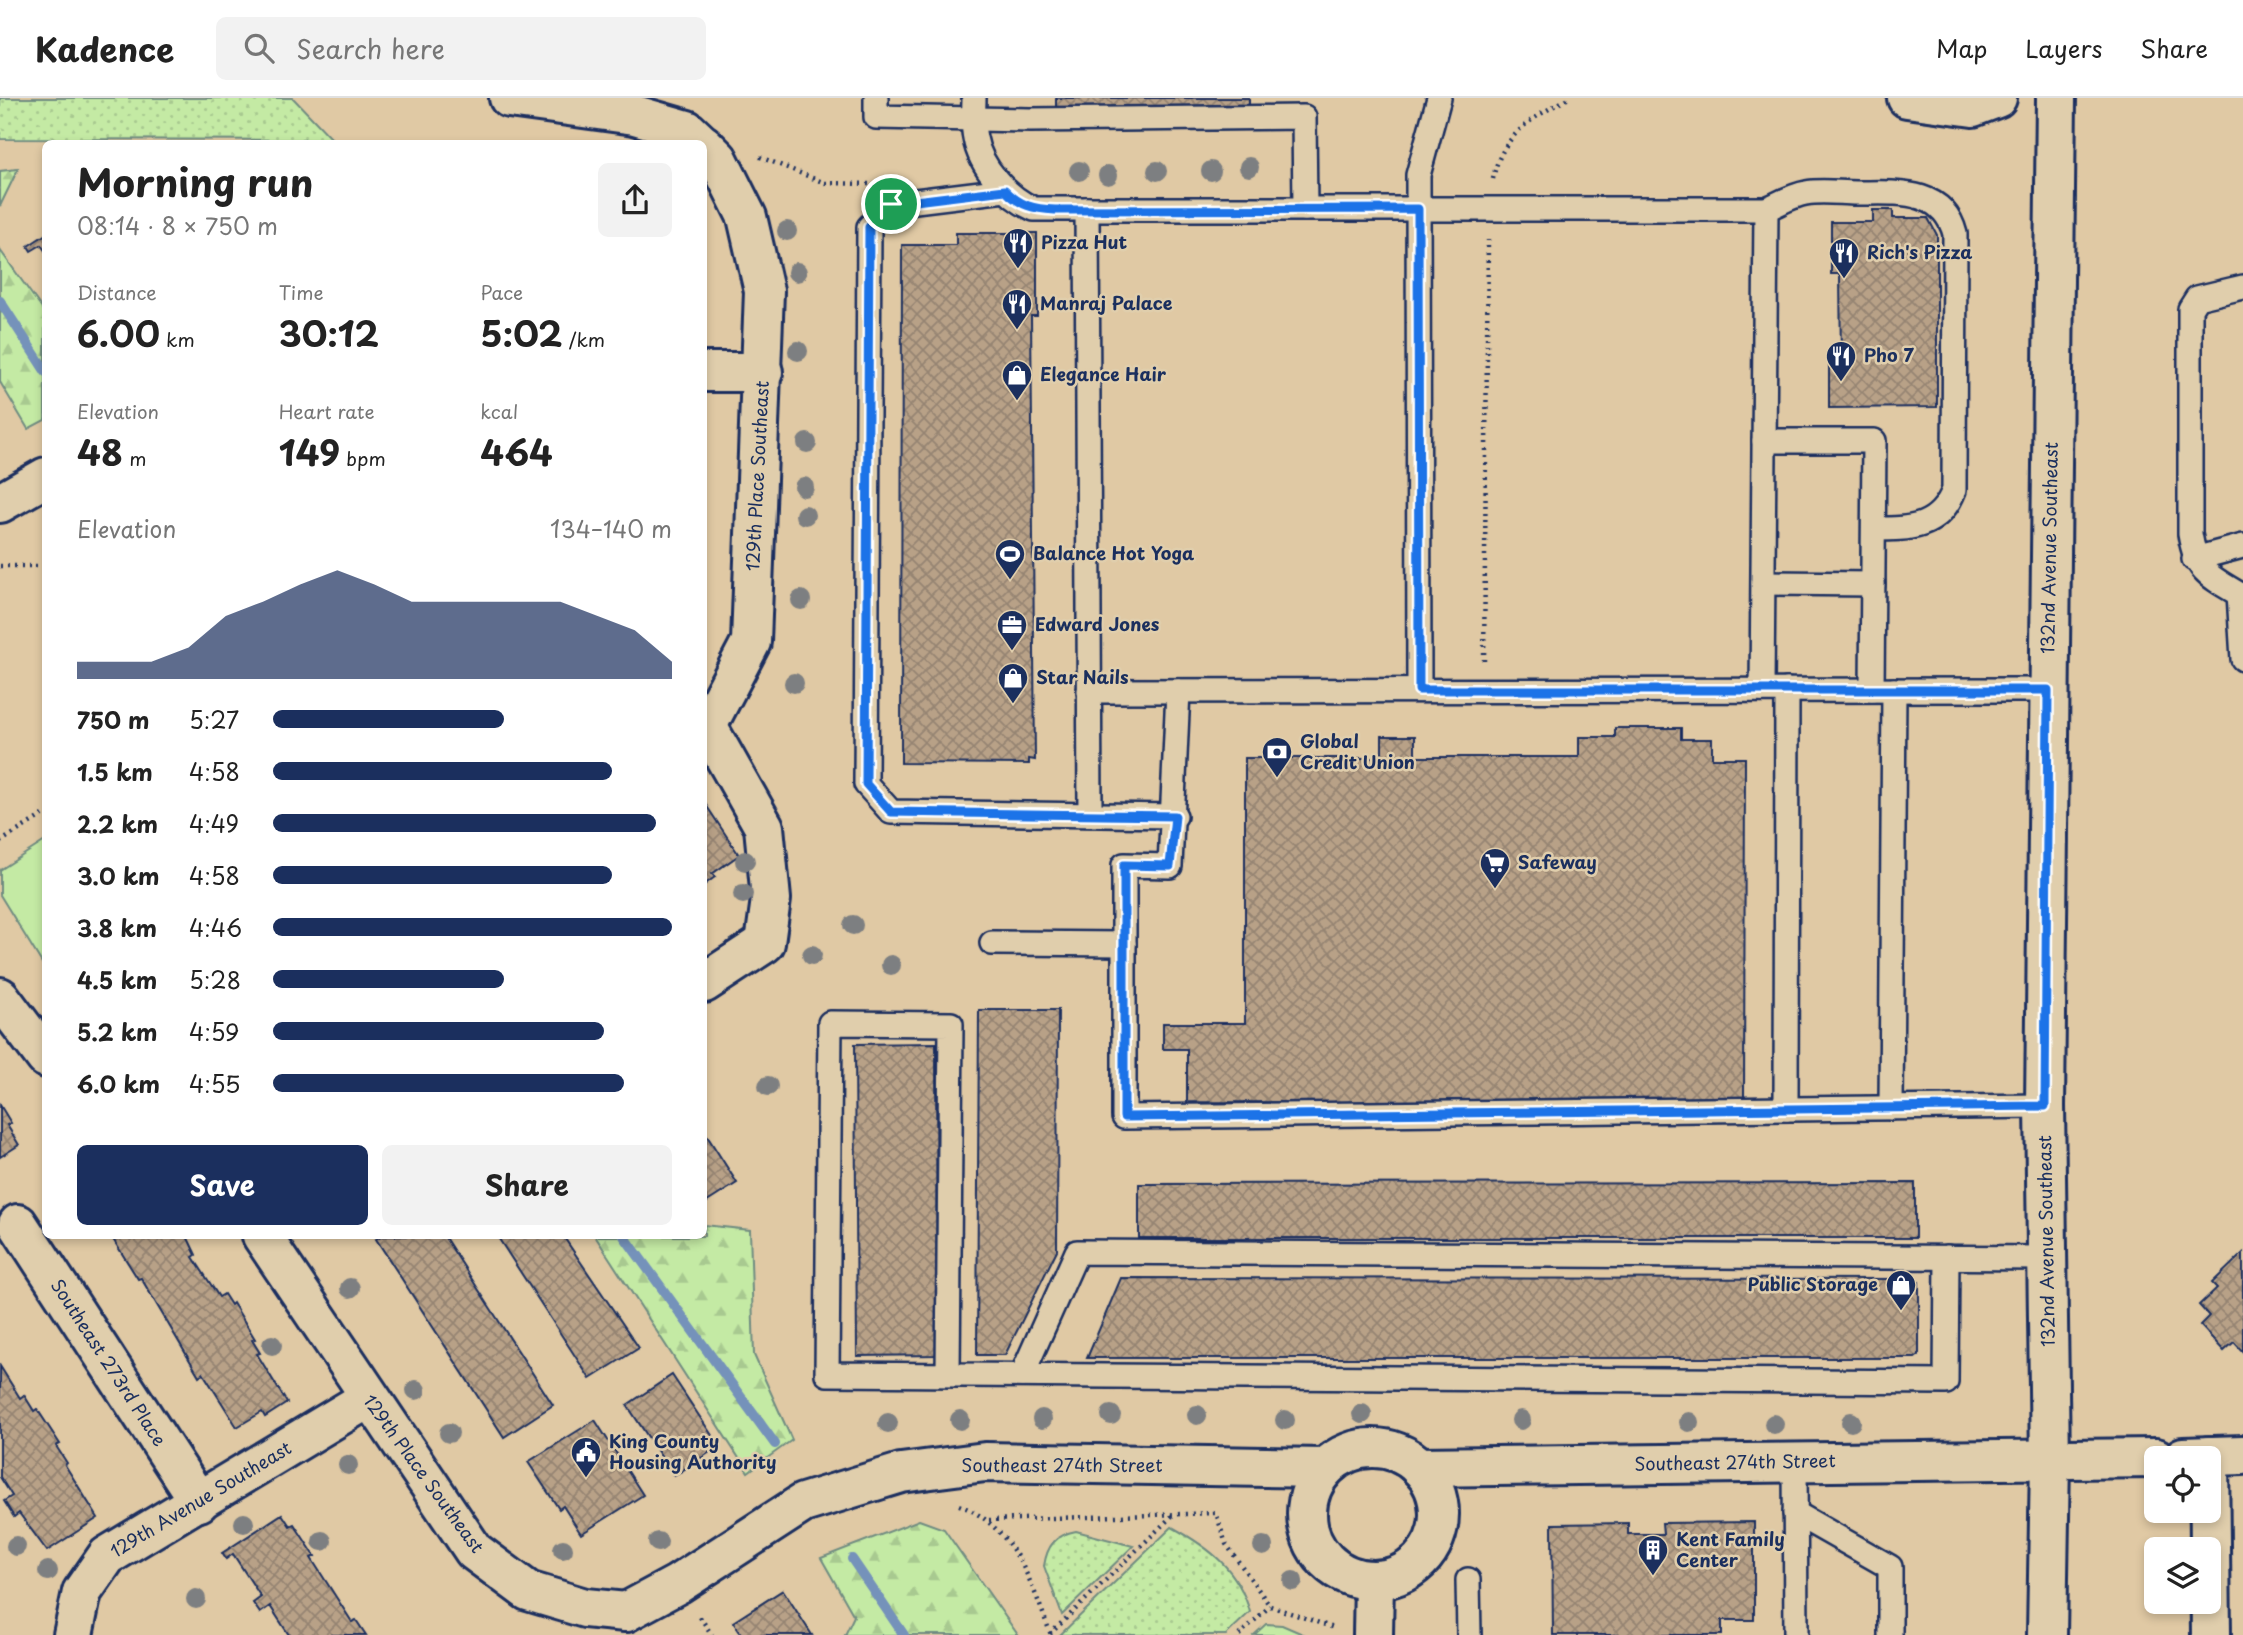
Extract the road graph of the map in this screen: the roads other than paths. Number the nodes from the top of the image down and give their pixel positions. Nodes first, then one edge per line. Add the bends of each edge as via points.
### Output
1 (509, 98) edge
2 (876, 98) edge
3 (1439, 98) edge
4 (1907, 98) edge
5 (1997, 98) edge
6 (2056, 98) edge
7 (1304, 107) edge
8 (974, 109) edge
9 (1030, 109) edge
10 (698, 140) edge
11 (707, 148) edge
12 (1005, 190) junction
13 (1087, 209) junction
14 (1305, 209) junction
15 (1418, 209) junction
16 (1766, 209) junction
17 (2243, 286) edge
18 (707, 372) edge
19 (763, 372) junction
20 (1764, 440) junction
21 (42, 479) edge
22 (0, 503) edge
23 (1874, 529) junction
24 (2243, 546) edge
25 (2194, 559) junction
26 (1763, 583) junction
27 (1873, 584) junction
28 (2242, 659) edge
29 (1419, 690) junction
30 (1762, 690) junction
31 (1787, 690) junction
32 (1883, 690) junction
33 (2048, 690) junction
34 (1089, 691) junction
35 (1178, 691) junction
36 (707, 723) edge
37 (707, 730) edge
38 (1090, 814) junction
39 (1175, 816) junction
40 (992, 943) dead end
41 (1124, 944) junction
42 (707, 982) edge
43 (0, 997) edge
44 (42, 1053) edge
45 (2045, 1106) junction
46 (1891, 1108) junction
47 (1786, 1109) junction
48 (18, 1224) dead end
49 (264, 1239) edge
50 (1947, 1257) junction
51 (2047, 1258) junction
52 (948, 1374) junction
53 (1022, 1375) junction
54 (369, 1398) junction
55 (2226, 1456) edge
56 (2144, 1458) edge
57 (2050, 1460) junction
58 (1794, 1463) junction
59 (1419, 1467) junction
60 (1325, 1468) junction
61 (199, 1502) junction
62 (1795, 1513) junction
63 (1374, 1580) junction
64 (1468, 1580) dead end
65 (634, 1624) edge
66 (1373, 1633) edge
67 (74, 1635) edge
68 (1469, 1635) edge
69 (1796, 1635) edge
70 (1890, 1635) edge
71 (2047, 1635) edge
72 (2211, 1635) edge

1 - 10 street via 635,115 687,130
2 - 8 lane via 876,117
3 - 15 lane via 1418,175
4 - 5 street via 1973,107
6 - 33 street, 132nd Avenue Southeast
7 - 9 lane
7 - 14 lane
8 - 9 lane
8 - 12 lane via 979,153
11 - 19 street, 129th Place Southeast via 718,159 747,217 764,291
12 - 13 lane via 1016,202 1034,209
12 - 38 lane via 891,204 869,227 866,784 891,812
13 - 14 lane
13 - 34 lane
14 - 15 lane
15 - 16 lane
15 - 29 lane
16 - 20 lane
16 - 23 lane via 1806,193 1908,193 1943,208 1952,220 1954,491 1945,509 1929,523 1910,529
17 - 25 lane via 2197,298 2190,309 2190,534
18 - 19 street
19 - 36 street, 129th Place Southeast via 751,642
20 - 23 lane via 1874,441
20 - 26 lane
21 - 22 street
23 - 27 lane
24 - 25 lane
25 - 28 lane via 2212,578 2239,594
26 - 27 lane
26 - 30 lane
27 - 32 lane
29 - 30 lane
29 - 35 lane
30 - 31 lane
31 - 32 lane
31 - 47 lane
32 - 33 lane
32 - 46 lane
33 - 45 street, 132nd Avenue Southeast
34 - 35 lane
34 - 38 lane
35 - 39 lane
37 - 42 street via 764,827 771,899 765,943
38 - 39 lane
39 - 41 lane via 1170,866 1124,865
40 - 41 lane
41 - 47 lane via 1124,1117
43 - 44 street
45 - 46 lane
45 - 51 street, 132nd Avenue Southeast
46 - 47 lane
48 - 61 street, Southeast 273rd Place
49 - 54 street, 129th Place Southeast
50 - 51 lane
50 - 53 lane via 1077,1252
50 - 53 lane via 1946,1382
51 - 57 street, 132nd Avenue Southeast
52 - 52 lane via 827,1374 830,1023 951,1024
52 - 53 lane
54 - 61 street, 129th Avenue Southeast
54 - 65 street, 129th Place Southeast via 474,1551 528,1591
55 - 72 street
56 - 57 street
57 - 58 street, Southeast 274th Street
57 - 71 street, 132nd Avenue Southeast
58 - 59 street, Southeast 274th Street
58 - 62 lane
59 - 60 street, Southeast 274th Street via 1382,1448 1361,1448 1341,1455
59 - 63 street via 1432,1484 1438,1506 1429,1548 1415,1565
60 - 63 street via 1312,1486 1308,1530 1317,1550 1332,1566 1352,1577
60 - 65 street, Southeast 274th Street via 985,1462 901,1473 803,1503 678,1584
61 - 67 street, 129th Avenue Southeast via 107,1556 82,1592
62 - 69 lane
62 - 70 lane via 1890,1567
63 - 66 street
64 - 68 lane

